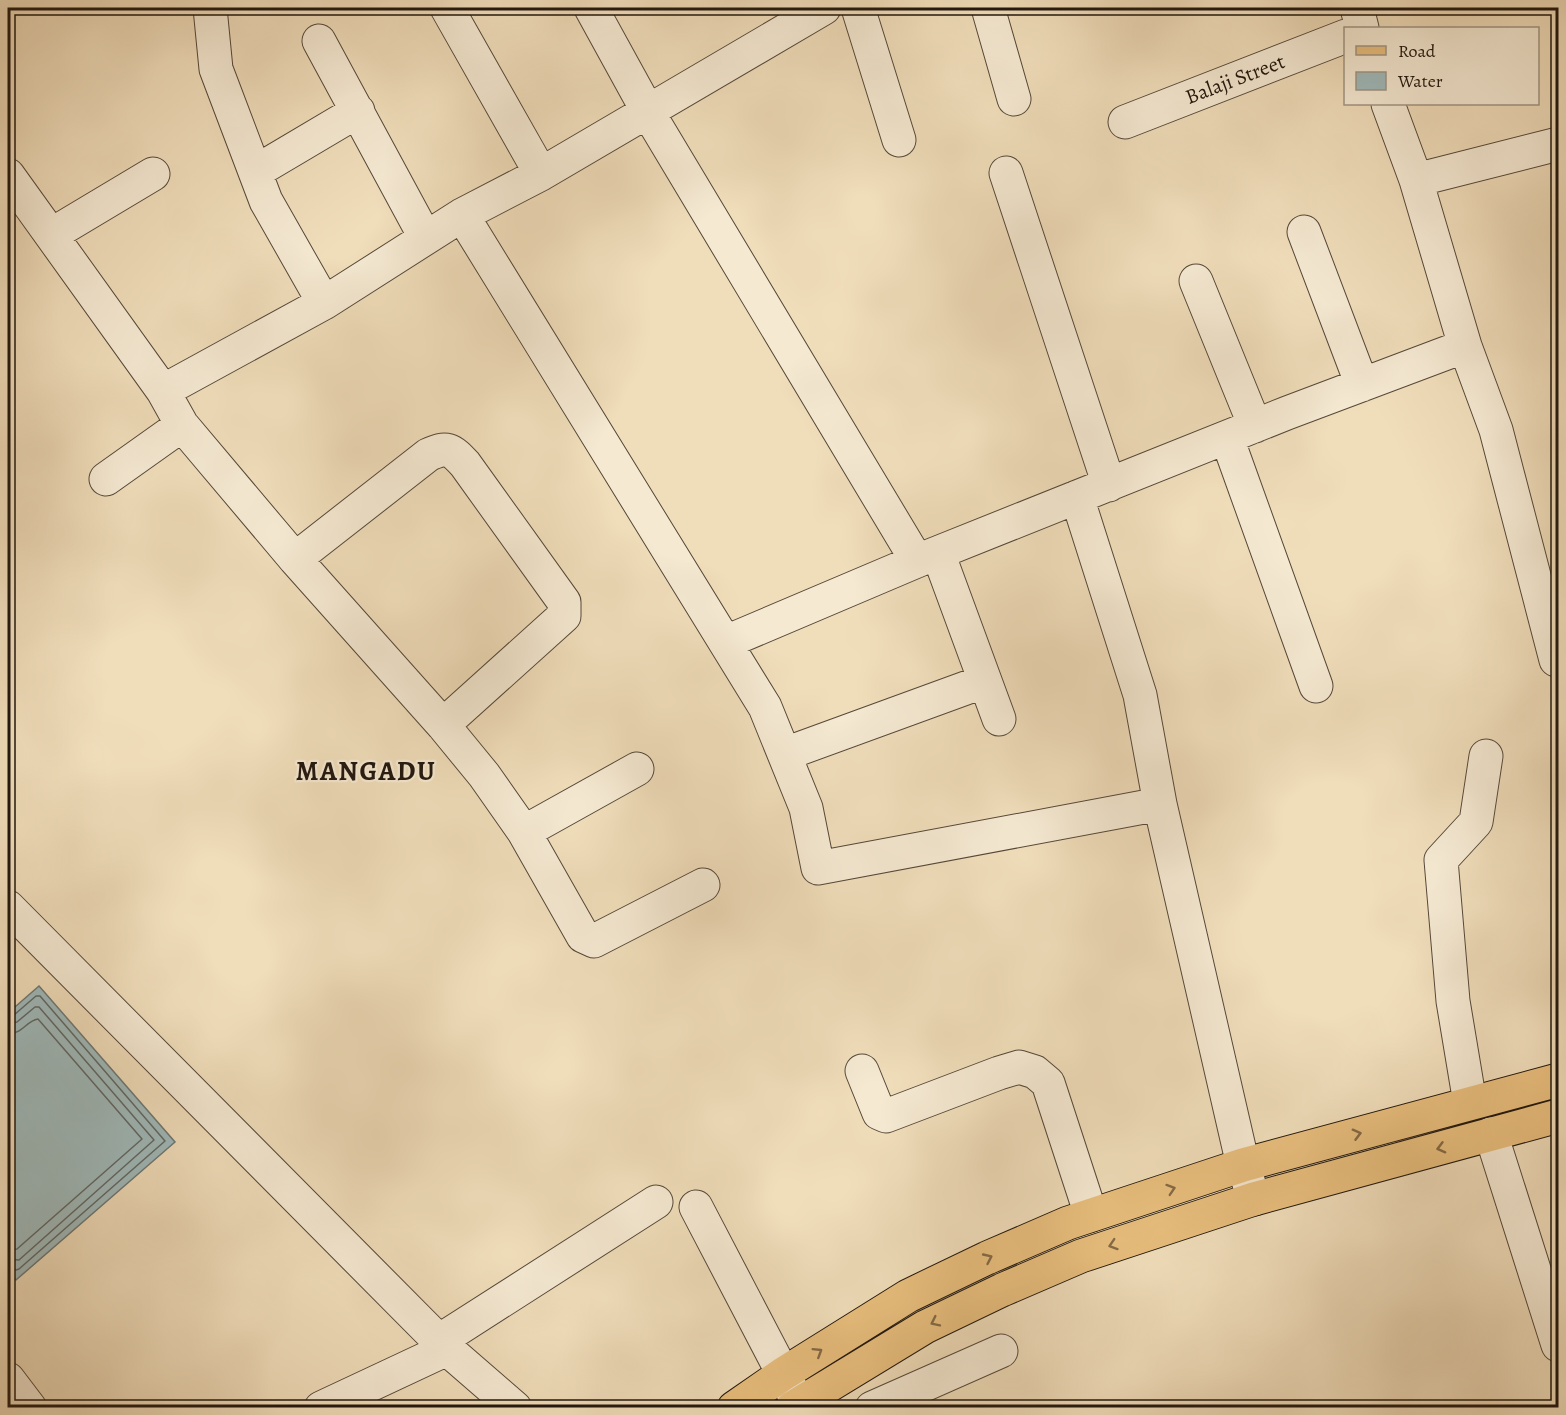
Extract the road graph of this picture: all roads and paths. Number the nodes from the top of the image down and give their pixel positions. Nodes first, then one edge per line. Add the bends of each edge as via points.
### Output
1 (210, 8) edge
2 (447, 8) edge
3 (591, 8) edge
4 (824, 8) edge
5 (858, 8) edge
6 (988, 8) edge
7 (1357, 8) edge
8 (1362, 27) edge
9 (1344, 37) edge
10 (320, 41) dead end
11 (1014, 99) dead end
12 (1388, 105) edge
13 (358, 111) junction
14 (648, 111) junction
15 (1125, 122) dead end
16 (899, 140) dead end
17 (1558, 144) edge
18 (255, 172) junction
19 (1006, 173) dead end
20 (153, 174) dead end
21 (541, 174) junction
22 (8, 175) edge
23 (1416, 180) junction
24 (462, 215) junction
25 (1304, 231) dead end
26 (51, 235) junction
27 (425, 237) junction
28 (1196, 281) dead end
29 (324, 303) junction
30 (1465, 346) junction
31 (1362, 385) junction
32 (162, 391) junction
33 (182, 425) junction
34 (1241, 432) junction
35 (106, 479) dead end
36 (1109, 485) junction
37 (1077, 497) junction
38 (927, 557) junction
39 (295, 559) junction
40 (726, 642) junction
41 (1558, 659) edge
42 (985, 681) junction
43 (1316, 686) dead end
44 (999, 719) dead end
45 (443, 725) junction
46 (784, 754) junction
47 (1486, 756) dead end
48 (637, 769) dead end
49 (1160, 804) junction
50 (524, 832) junction
51 (703, 885) dead end
52 (9, 911) edge
53 (862, 1071) dead end
54 (1558, 1080) edge
55 (1470, 1103) junction
56 (1558, 1116) edge
57 (1491, 1134) junction
58 (1243, 1166) junction
59 (1254, 1199) junction
60 (656, 1202) dead end
61 (696, 1207) dead end
62 (1091, 1215) junction
63 (443, 1345) junction
64 (1558, 1346) edge
65 (1001, 1351) dead end
66 (783, 1374) junction
67 (8, 1379) edge
68 (797, 1406) edge
69 (30, 1407) edge
70 (321, 1407) edge
71 (515, 1407) edge
72 (734, 1407) edge
73 (872, 1407) edge

1 - 18 street via 216,69
2 - 21 street
3 - 14 street
4 - 14 street
5 - 16 street
6 - 11 street
7 - 8 street
9 - 15 street, Balaji Street
10 - 13 street
12 - 23 street
13 - 18 street
13 - 27 street
14 - 21 street
14 - 38 street
17 - 23 street
18 - 29 street via 266,201
19 - 36 street
20 - 26 street
21 - 24 street
22 - 26 street
23 - 30 street
24 - 27 street
24 - 40 street
25 - 31 street
26 - 32 street
27 - 29 street
28 - 34 street
29 - 32 street
30 - 31 street
30 - 41 street via 1496,430
31 - 34 street
32 - 33 street
33 - 35 street
33 - 39 street
34 - 36 street
34 - 43 street
36 - 37 street
37 - 38 street
37 - 49 street via 1140,695
38 - 40 street
38 - 42 street
39 - 45 street
39 - 45 street via 428,455 440,450 453,452 465,464 564,602 564,616
40 - 46 street via 765,707
42 - 44 street
42 - 46 street
45 - 50 street
46 - 49 street via 807,808 818,868
47 - 55 street via 1476,822 1441,860 1454,1001
48 - 50 street
49 - 58 street
50 - 51 street via 583,936 594,941
52 - 63 street
53 - 62 street via 879,1113 886,1116 1019,1067 1035,1072 1048,1083
54 - 55 main road
58 -> 55 main road
56 - 57 main road
57 -> 59 main road
57 - 64 street
58 - 59 street
62 -> 58 main road
59 -> 68 main road via 1081,1256 1002,1290 926,1327
60 - 63 street
61 - 66 street
66 -> 62 main road via 908,1296
63 - 70 street
63 - 71 street
65 - 73 street
66 - 68 street
66 - 72 main road
67 - 69 street

